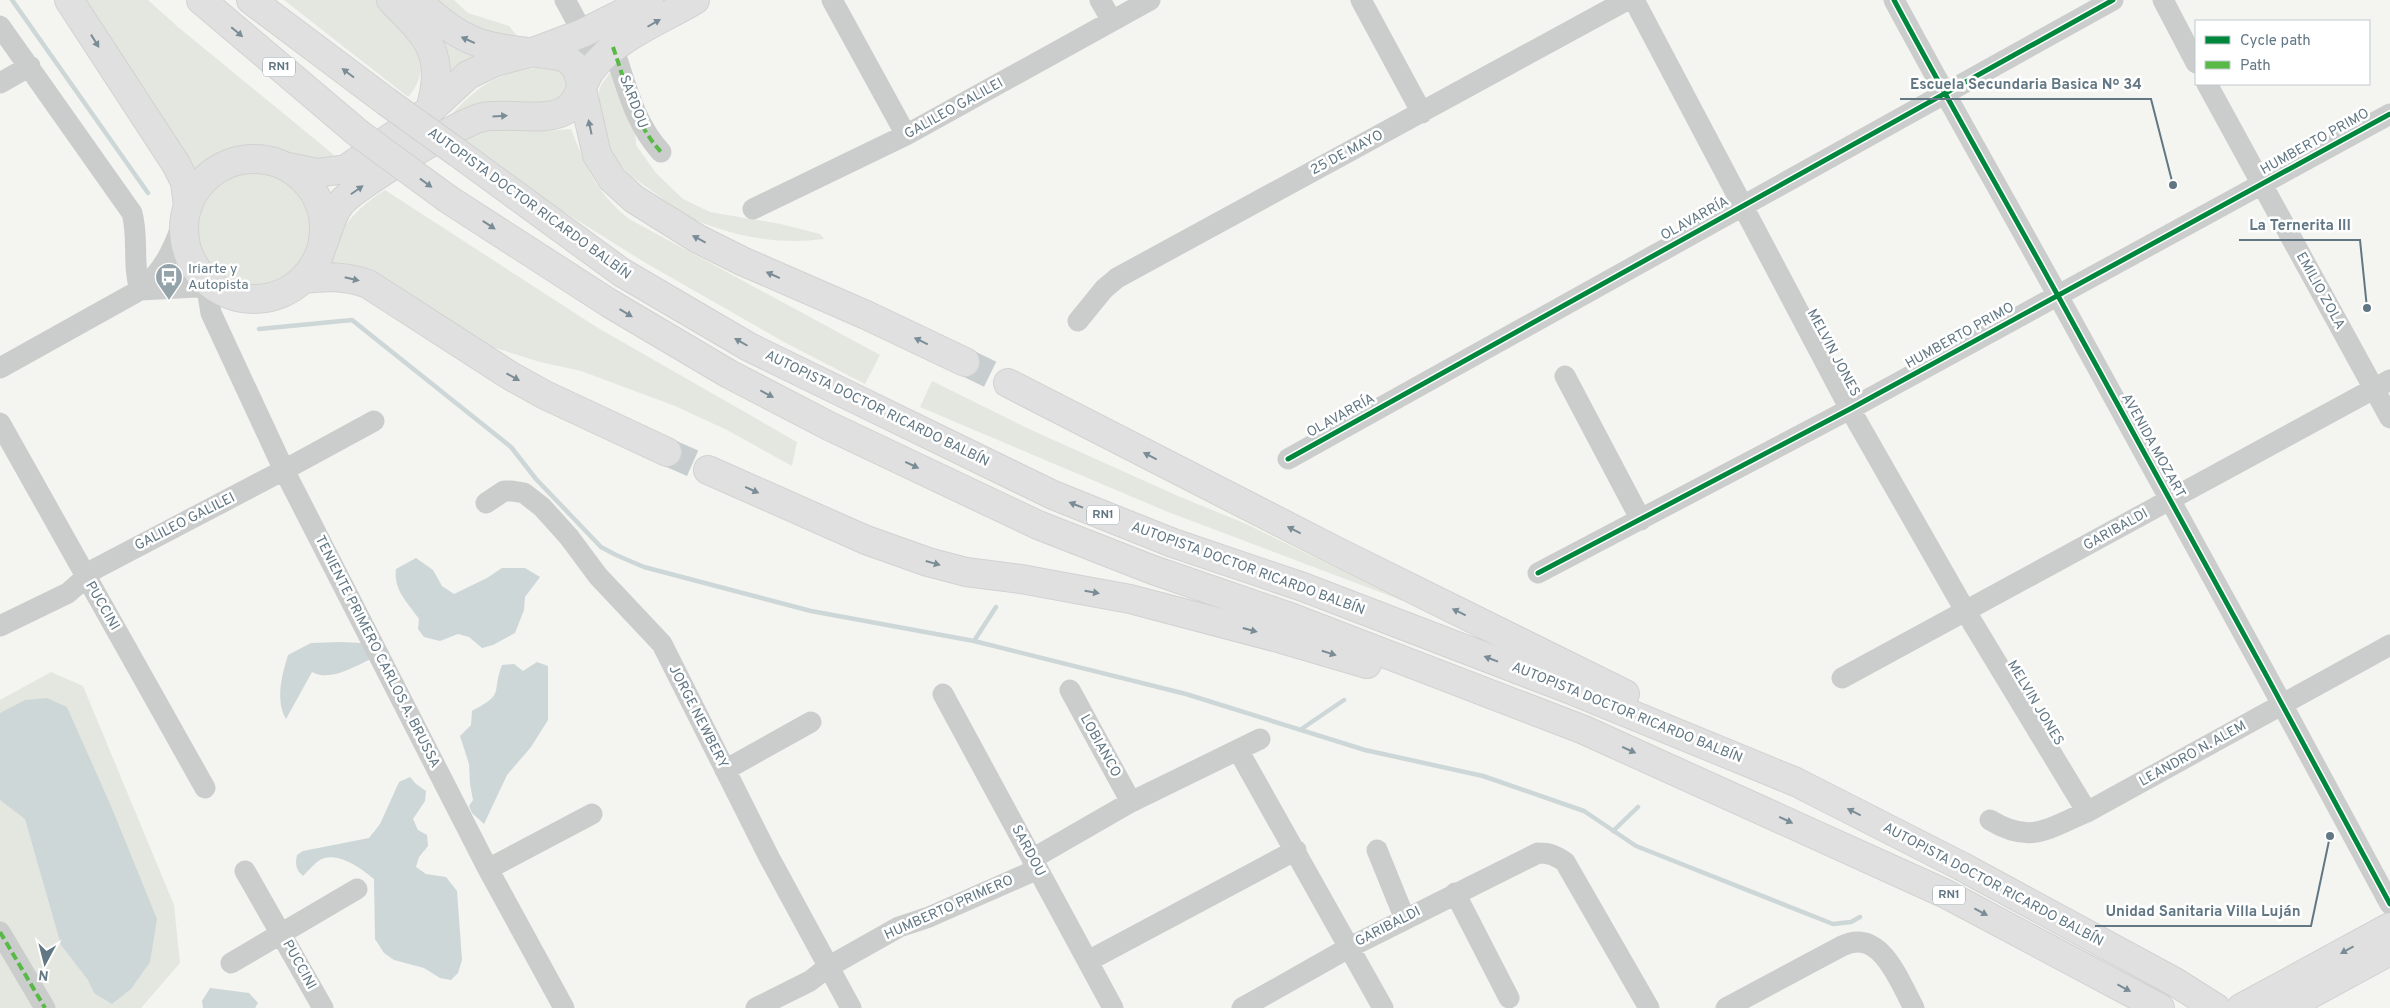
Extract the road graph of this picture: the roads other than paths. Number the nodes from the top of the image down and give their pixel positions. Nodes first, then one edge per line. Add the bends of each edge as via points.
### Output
1 (69, 0) edge
2 (201, 0) edge
3 (251, 0) edge
4 (390, 0) edge
5 (417, 0) edge
6 (565, 0) edge
7 (649, 0) edge
8 (695, 0) edge
9 (832, 0) edge
10 (1100, 0) edge
11 (1150, 0) edge
12 (1361, 0) edge
13 (1627, 0) edge
14 (1634, 0) edge
15 (1894, 0) edge
16 (2113, 0) edge
17 (2163, 0) edge
18 (1112, 21) junction
19 (0, 26) edge
20 (583, 34) junction
21 (617, 36) junction
22 (533, 52) junction
23 (2195, 61) edge
24 (30, 66) junction
25 (584, 80) junction
26 (0, 83) edge
27 (2208, 85) edge
28 (1944, 94) junction
29 (430, 110) junction
30 (1422, 113) junction
31 (2390, 114) edge
32 (906, 135) junction
33 (661, 152) dead end
34 (288, 167) junction
35 (2261, 185) junction
36 (1741, 206) junction
37 (753, 209) dead end
38 (186, 212) junction
39 (323, 244) junction
40 (304, 279) junction
41 (140, 290) junction
42 (216, 291) junction
43 (2058, 295) junction
44 (1078, 321) dead end
45 (965, 362) tunnel mouth
46 (0, 368) edge
47 (1565, 376) dead end
48 (1008, 383) tunnel mouth
49 (2382, 384) edge
50 (1850, 410) junction
51 (2390, 418) edge
52 (374, 421) dead end
53 (0, 423) edge
54 (667, 452) tunnel mouth
55 (1288, 459) dead end
56 (284, 470) junction
57 (708, 470) tunnel mouth
58 (2170, 500) junction
59 (486, 502) dead end
60 (1641, 520) junction
61 (1538, 574) dead end
62 (86, 578) junction
63 (1966, 612) junction
64 (0, 626) edge
65 (2390, 646) edge
66 (1842, 678) dead end
67 (1070, 690) dead end
68 (944, 694) dead end
69 (2283, 705) junction
70 (811, 722) dead end
71 (1584, 730) junction
72 (1260, 739) dead end
73 (1238, 750) junction
74 (725, 770) junction
75 (1796, 782) junction
76 (205, 788) dead end
77 (1131, 802) junction
78 (2087, 812) junction
79 (592, 814) dead end
80 (1990, 820) dead end
81 (1296, 850) junction
82 (1377, 850) dead end
83 (1035, 864) junction
84 (488, 869) junction
85 (245, 871) dead end
86 (357, 890) dead end
87 (1455, 893) junction
88 (2390, 904) edge
89 (1405, 919) junction
90 (2390, 926) edge
91 (0, 932) edge
92 (280, 932) junction
93 (1350, 947) junction
94 (2390, 951) edge
95 (1088, 961) junction
96 (231, 963) dead end
97 (828, 967) junction
98 (1509, 998) dead end
99 (2155, 1005) edge
100 (1245, 1007) edge
101 (45, 1008) edge
102 (323, 1008) edge
103 (564, 1008) edge
104 (756, 1008) edge
105 (850, 1008) edge
106 (1113, 1008) edge
107 (1383, 1008) edge
108 (1649, 1008) edge
109 (1726, 1008) edge
110 (1914, 1008) edge
111 (2216, 1008) edge
112 (2242, 1008) edge
113 (2284, 1008) edge

1 -> 38 main road via 176,164 185,182
2 -> 71 main road, RN1, bridge via 358,133 448,199 609,303 729,374 829,426 1038,525
75 -> 3 main road, AUTOPISTA DOCTOR RICARDO BALBÍN / RN1, bridge via 1564,687 1053,495 740,342 621,272
4 - 29 main road via 415,24 434,57 438,73
22 -> 5 main road via 495,48 470,41 447,28
6 - 20 street
7 - 21 main road
21 -> 8 main road
9 - 32 street
10 - 18 street
11 - 18 street, GALILEO GALILEI
12 - 30 street
13 - 30 street, 25 DE MAYO
14 - 36 street, MELVIN JONES
15 - 28 street, AVENIDA MOZART
16 - 28 street, OLAVARRÍA
17 - 23 street
18 - 32 street, GALILEO GALILEI
19 - 24 street
20 - 21 main road
20 - 22 main road
20 - 25 street
21 - 25 main road
21 - 33 street, SARDOU via 640,124
22 - 25 main road via 567,58
22 - 29 main road via 495,62 468,74
24 - 26 street
24 - 41 street via 132,213 135,274
39 -> 25 main road via 342,202 371,180 470,121 501,115 557,114 571,105
45 -> 25 main road via 742,261 634,200 612,178 597,155
27 - 35 street, EMILIO ZOLA
28 - 36 street, OLAVARRÍA
28 - 43 street, AVENIDA MOZART
29 - 34 main road via 346,169 317,173
30 - 44 street, 25 DE MAYO via 1117,278
31 - 35 street, HUMBERTO PRIMO
32 - 37 street, GALILEO GALILEI
34 - 38 main road via 268,160 248,159 229,163 211,173 197,188
34 - 39 main road via 306,181 318,200 324,222
35 - 43 street, HUMBERTO PRIMO
35 - 49 street, EMILIO ZOLA
36 - 50 street, MELVIN JONES
36 - 55 street, OLAVARRÍA
38 - 41 street via 176,243 161,270
38 - 42 main road via 184,237 188,255
39 - 40 main road via 316,263
40 - 42 main road via 267,298 246,298
40 -> 54 main road via 329,276 368,284 508,375
41 - 42 street via 169,287
41 - 46 street
42 - 56 street, TENIENTE PRIMERO CARLOS A. BRUSSA via 211,313
43 - 50 street, HUMBERTO PRIMO
43 - 58 street, AVENIDA MOZART
47 - 60 street
75 -> 48 main road
49 - 51 street, EMILIO ZOLA
49 - 58 street, GARIBALDI
50 - 60 street, HUMBERTO PRIMO
50 - 63 street, MELVIN JONES
52 - 56 street, GALILEO GALILEI
53 - 62 street, PUCCINI
56 - 62 street, GALILEO GALILEI via 95,569
56 - 84 street, TENIENTE PRIMERO CARLOS A. BRUSSA
57 -> 71 main road via 866,540 928,562 966,572 1130,598 1282,639
58 - 63 street, GARIBALDI
58 - 69 street, AVENIDA MOZART
59 - 74 street, JORGE NEWBERY via 504,491 524,493 542,507 569,537 598,576 662,644
60 - 61 street, HUMBERTO PRIMO
62 - 64 street, GALILEO GALILEI via 68,593
62 - 76 street, PUCCINI
63 - 66 street, GARIBALDI
63 - 78 street, MELVIN JONES
65 - 69 street, LEANDRO N. ALEM
67 - 77 street, LOBIANCO
68 - 83 street, SARDOU
69 - 78 street, LEANDRO N. ALEM
69 - 88 street, AVENIDA MOZART
70 - 74 street
71 -> 99 main road, RN1 via 1946,894
72 - 73 street, HUMBERTO PRIMERO
73 - 77 street, HUMBERTO PRIMERO
73 - 81 street
74 - 97 street, JORGE NEWBERY
111 -> 75 main road, AUTOPISTA DOCTOR RICARDO BALBÍN / RN1 via 2175,982 1961,866
77 - 83 street, HUMBERTO PRIMERO
78 - 80 street, LEANDRO N. ALEM via 2042,831 2021,834
79 - 84 street
81 - 93 street
81 - 95 street
82 - 89 street
83 - 95 street, SARDOU
83 - 97 street, HUMBERTO PRIMERO via 929,917 900,927
84 - 103 street, TENIENTE PRIMERO CARLOS A. BRUSSA
85 - 92 street, PUCCINI
86 - 92 street
87 - 89 street, GARIBALDI
87 - 98 street
87 - 108 street, GARIBALDI via 1538,854 1554,854 1565,862
89 - 93 street, GARIBALDI
90 -> 112 main road
91 - 101 street
92 - 96 street
92 - 102 street, PUCCINI
93 - 100 street, GARIBALDI
93 - 107 street
94 - 113 main road
95 - 106 street, SARDOU
97 - 104 street, HUMBERTO PRIMERO via 810,981
97 - 105 street, JORGE NEWBERY
109 - 110 street via 1842,946 1862,941 1876,947 1886,958

